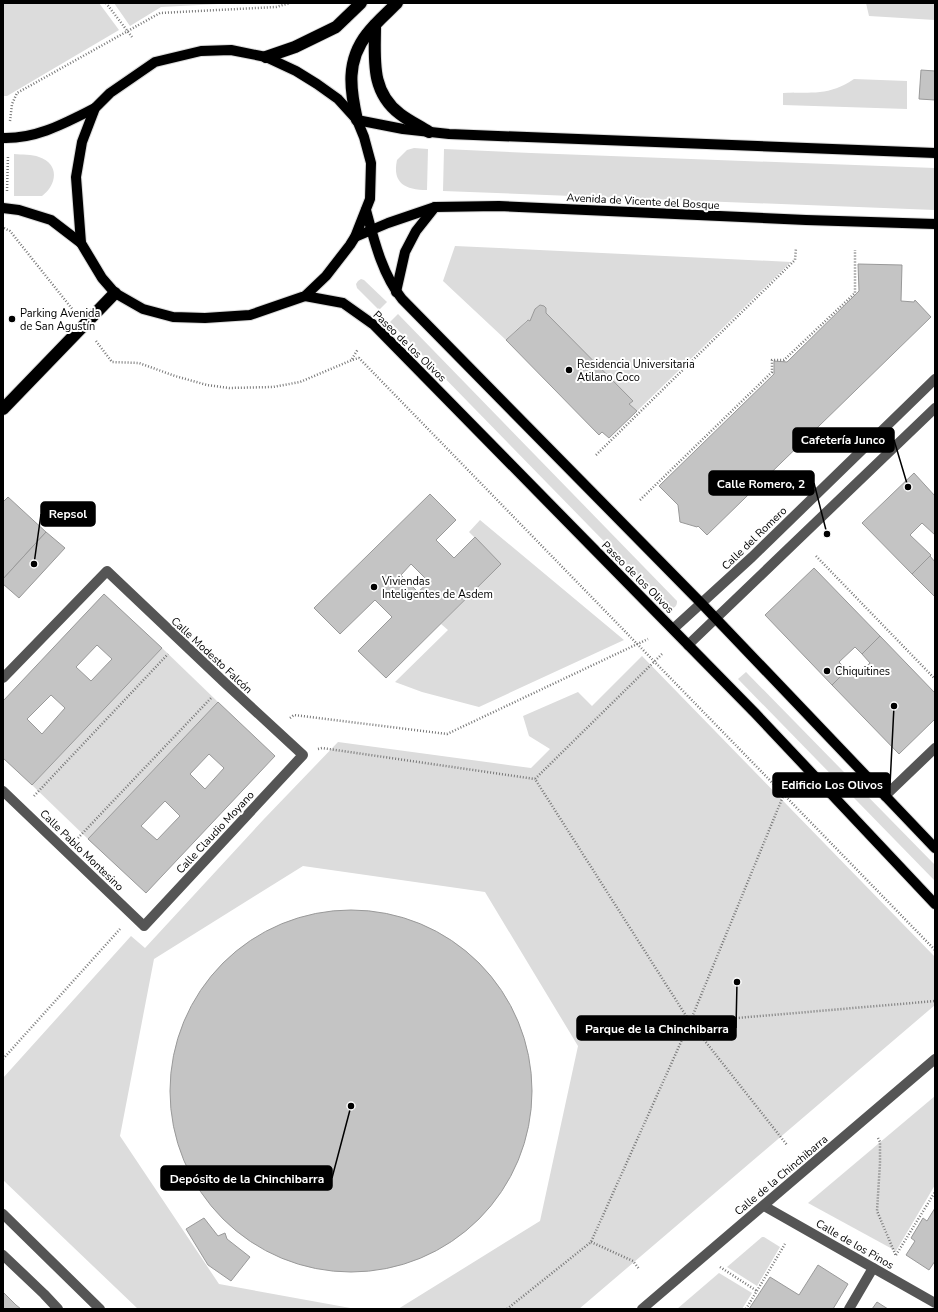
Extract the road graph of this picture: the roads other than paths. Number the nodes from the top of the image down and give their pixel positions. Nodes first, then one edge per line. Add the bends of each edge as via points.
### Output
1 (361, 3) edge
2 (396, 3) edge
3 (375, 25) junction
4 (266, 57) junction
5 (95, 108) junction
6 (357, 120) junction
7 (429, 132) junction
8 (3, 138) edge
9 (935, 153) edge
10 (435, 207) junction
11 (3, 208) edge
12 (366, 210) junction
13 (935, 224) edge
14 (371, 230) junction
15 (355, 237) junction
16 (81, 243) junction
17 (396, 292) junction
18 (115, 293) junction
19 (305, 296) junction
20 (935, 379) edge
21 (935, 408) edge
22 (3, 409) edge
23 (702, 604) junction
24 (715, 618) junction
25 (673, 629) junction
26 (688, 645) junction
27 (3, 678) edge
28 (935, 748) edge
29 (303, 755) joint
30 (3, 791) edge
31 (885, 796) junction
32 (935, 848) edge
33 (935, 904) edge
34 (144, 926) joint
35 (935, 1059) edge
36 (764, 1206) junction
37 (3, 1214) edge
38 (3, 1255) edge
39 (873, 1268) junction
40 (935, 1303) edge
41 (58, 1309) edge
42 (100, 1309) edge
43 (642, 1309) edge
44 (849, 1309) edge
45 (931, 1309) edge

1 - 4 highway via 336,27 295,47
2 - 3 highway
3 - 6 highway via 358,47 353,60 351,90
3 - 7 highway via 376,72 383,96 400,114
4 - 5 main road via 231,50 201,51 155,62 110,93
4 - 6 main road via 317,84 338,99
5 - 8 main road via 52,129 26,137
5 - 16 main road via 82,142 76,177
6 - 7 main road
6 - 12 main road via 371,163 370,198
7 - 9 main road
10 - 13 main road, Avenida de Vicente del Bosque via 499,206
10 - 14 main road, Avenida de Vicente del Bosque
10 - 17 main road via 416,231 405,252
11 - 16 main road via 51,220
12 - 14 main road
12 - 15 main road
14 - 15 main road, Avenida de Vicente del Bosque
14 - 17 main road via 385,271
15 - 19 main road via 326,276
16 - 18 main road via 102,278
17 - 23 main road
18 - 19 main road via 143,309 173,317 205,318 250,315
18 - 22 highway
19 - 25 main road, Paseo de los Olivos via 343,303 374,325
20 - 23 street, Calle del Romero
21 - 24 street
23 - 24 main road
23 - 25 street, Calle del Romero
24 - 26 street
24 - 31 main road
25 - 26 main road, Paseo de los Olivos
26 - 33 main road, Paseo de los Olivos
27 - 29 street, Calle Modesto Falcón via 107,571
28 - 31 street
29 - 34 street, Calle Claudio Moyano
30 - 34 street, Calle Pablo Montesino
31 - 32 main road
35 - 36 street, Calle de la Chinchibarra
36 - 39 street, Calle de los Pinos
36 - 43 street, Calle de la Chinchibarra
37 - 42 street
38 - 41 street
39 - 40 street, Calle de los Pinos
39 - 44 street
40 - 45 street

